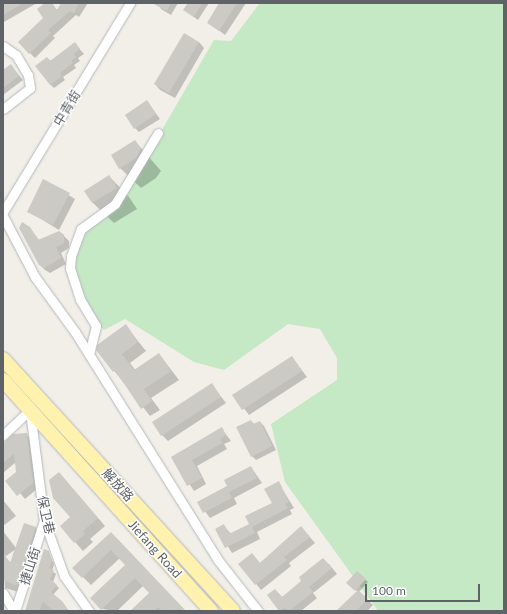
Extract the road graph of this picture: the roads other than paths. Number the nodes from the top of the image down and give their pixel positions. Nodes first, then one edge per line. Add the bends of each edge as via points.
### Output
1 (130, 3) edge
2 (3, 46) edge
3 (3, 109) edge
4 (158, 133) dead end
5 (3, 212) edge
6 (3, 216) edge
7 (89, 354) junction
8 (3, 359) edge
9 (3, 380) edge
10 (30, 410) junction
11 (3, 435) edge
12 (44, 520) junction
13 (3, 593) edge
14 (14, 611) edge
15 (89, 611) edge
16 (211, 611) edge
17 (233, 611) edge
18 (258, 611) edge

1 - 5 street, 中青街
2 - 3 street via 16,55 28,75 30,88
4 - 7 street via 116,204 81,229 71,256 70,268 80,299 96,326
6 - 7 street via 35,277
7 - 18 street via 218,560
8 - 17 main road, 解放路
9 - 10 main road, Jiefang Road
10 - 11 street
10 - 12 street, 保卫巷
10 - 16 main road, Jiefang Road
12 - 14 street, 捷山街
12 - 15 street, 保卫巷 via 64,576
13 - 14 street

